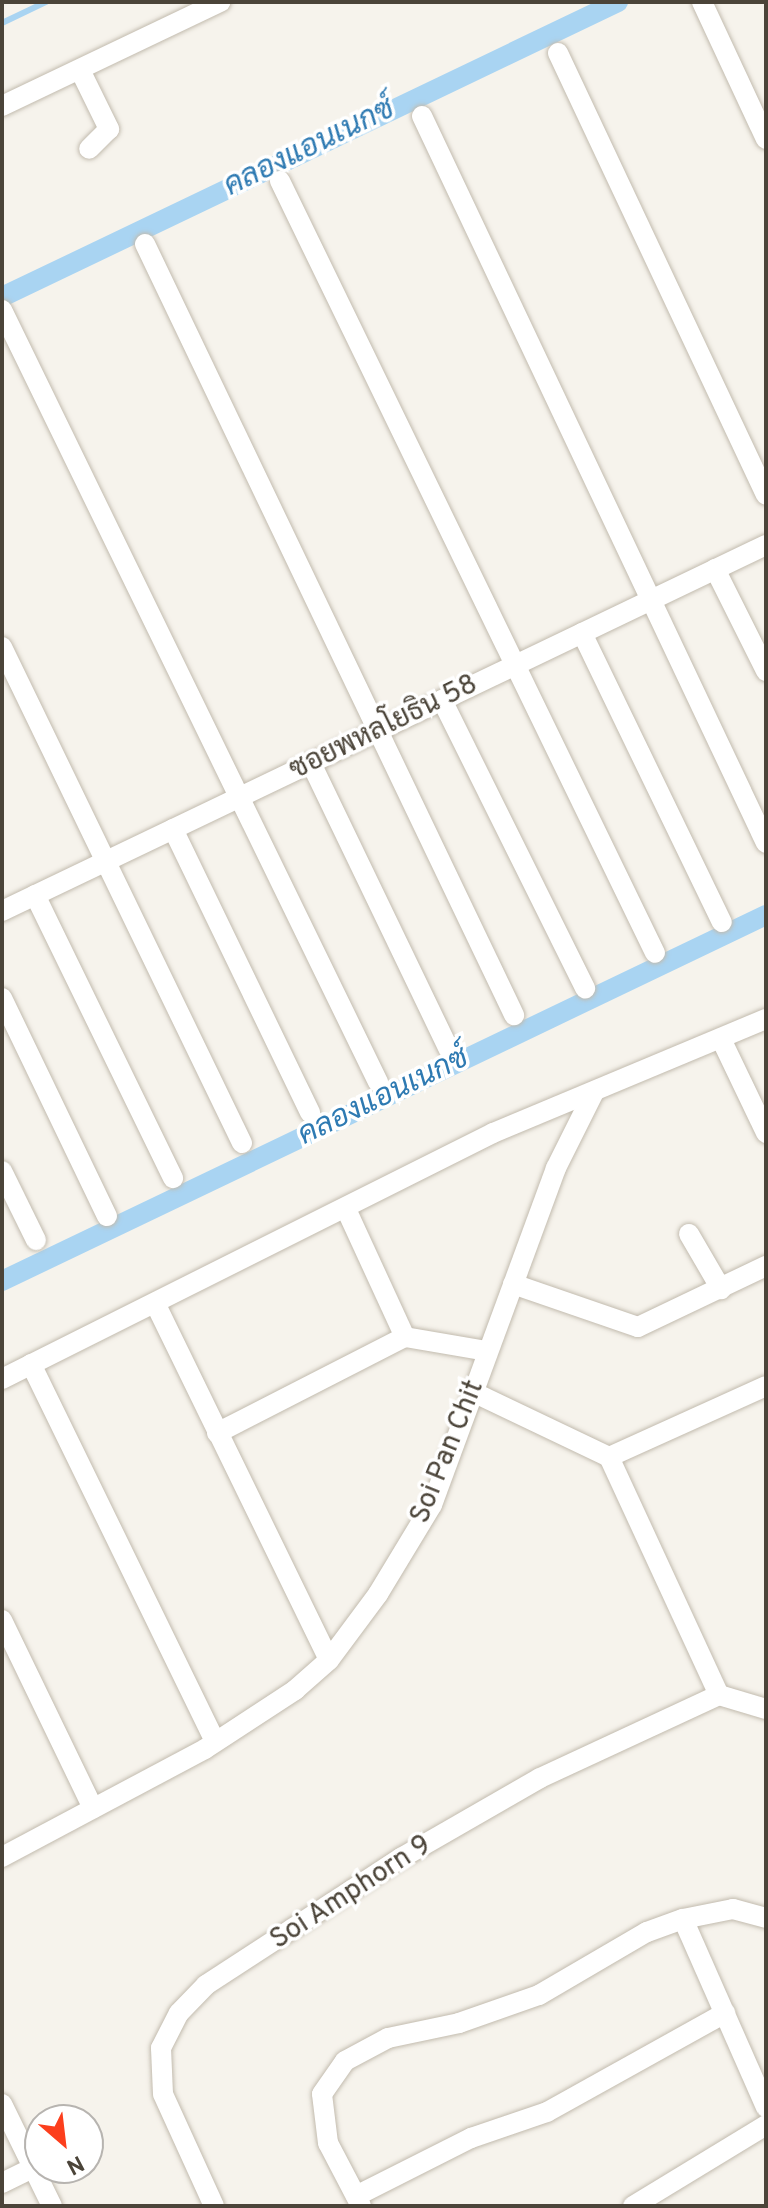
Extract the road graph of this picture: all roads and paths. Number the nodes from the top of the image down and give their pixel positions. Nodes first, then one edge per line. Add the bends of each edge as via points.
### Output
1 (220, 2) edge
2 (702, 2) edge
3 (558, 53) dead end
4 (80, 70) junction
5 (2, 106) edge
6 (422, 116) dead end
7 (766, 139) edge
8 (89, 149) dead end
9 (280, 181) dead end
10 (145, 244) dead end
11 (2, 310) edge
12 (766, 495) edge
13 (766, 545) edge
14 (715, 569) junction
15 (650, 600) junction
16 (582, 633) junction
17 (2, 647) edge
18 (515, 665) junction
19 (766, 671) edge
20 (442, 700) junction
21 (380, 730) junction
22 (311, 763) junction
23 (241, 796) junction
24 (173, 829) junction
25 (766, 843) edge
26 (107, 860) junction
27 (35, 895) junction
28 (2, 911) edge
29 (722, 922) dead end
30 (655, 953) dead end
31 (585, 988) dead end
32 (2, 998) edge
33 (514, 1015) dead end
34 (766, 1019) edge
35 (722, 1041) junction
36 (449, 1050) dead end
37 (378, 1082) dead end
38 (593, 1094) junction
39 (310, 1113) dead end
40 (766, 1133) edge
41 (242, 1143) dead end
42 (2, 1171) edge
43 (173, 1178) dead end
44 (346, 1209) junction
45 (107, 1216) dead end
46 (689, 1234) dead end
47 (36, 1240) dead end
48 (766, 1266) edge
49 (513, 1284) junction
50 (721, 1289) junction
51 (155, 1303) junction
52 (405, 1337) junction
53 (487, 1351) junction
54 (31, 1364) junction
55 (2, 1379) edge
56 (766, 1386) edge
57 (475, 1393) junction
58 (217, 1433) junction
59 (609, 1457) junction
60 (2, 1620) edge
61 (329, 1660) junction
62 (719, 1695) junction
63 (766, 1709) edge
64 (215, 1742) junction
65 (93, 1808) junction
66 (2, 1857) edge
67 (766, 1918) edge
68 (683, 1919) junction
69 (725, 2013) junction
70 (2, 2104) edge
71 (766, 2107) edge
72 (766, 2125) edge
73 (24, 2149) edge
74 (24, 2172) edge
75 (2, 2183) edge
76 (41, 2184) edge
77 (359, 2201) edge
78 (52, 2206) edge
79 (214, 2206) edge
80 (633, 2206) edge

1 - 4 street
2 - 7 street
3 - 12 street
4 - 5 street
4 - 8 street via 109,129
6 - 15 street
9 - 18 street
10 - 21 street
11 - 23 street
13 - 14 street, ซอยพหลโยธิน 58
14 - 15 street, ซอยพหลโยธิน 58
14 - 19 street
15 - 16 street, ซอยพหลโยธิน 58
15 - 25 street
16 - 18 street, ซอยพหลโยธิน 58
16 - 29 street
17 - 26 street
18 - 20 street, ซอยพหลโยธิน 58
18 - 30 street
20 - 21 street, ซอยพหลโยธิน 58
20 - 31 street
21 - 22 street, ซอยพหลโยธิน 58
21 - 33 street
22 - 23 street, ซอยพหลโยธิน 58
22 - 36 street
23 - 24 street, ซอยพหลโยธิน 58
23 - 37 street
24 - 26 street, ซอยพหลโยธิน 58
24 - 39 street
26 - 27 street, ซอยพหลโยธิน 58
26 - 41 street
27 - 28 street, ซอยพหลโยธิน 58
27 - 43 street
32 - 45 street
34 - 35 street
35 - 38 street
35 - 40 street
38 - 44 street via 479,1139
38 - 49 street, Soi Pan Chit via 556,1168
42 - 47 street
44 - 51 street
44 - 52 street
46 - 50 street
48 - 50 street
49 - 50 street via 638,1327
49 - 53 street, Soi Pan Chit
51 - 54 street
51 - 58 street
52 - 53 street
52 - 58 street
53 - 57 street, Soi Pan Chit
54 - 55 street
54 - 64 street
56 - 59 street
57 - 59 street
57 - 61 street, Soi Pan Chit via 432,1505 378,1594
58 - 61 street
59 - 62 street
60 - 65 street
61 - 64 street, Soi Pan Chit via 295,1690
62 - 63 street
62 - 79 street, Soi Amphorn 9 via 540,1778 401,1858 206,1985 179,2013 161,2048 163,2094
64 - 65 street, Soi Pan Chit
65 - 66 street, Soi Pan Chit
67 - 68 street via 733,1909
68 - 69 street
68 - 77 street via 647,1932 539,1995 459,2023 388,2038 345,2061 322,2094 328,2143
69 - 71 street
69 - 77 street via 547,2112 471,2138
70 - 73 street
72 - 80 street
74 - 75 street
76 - 78 street

